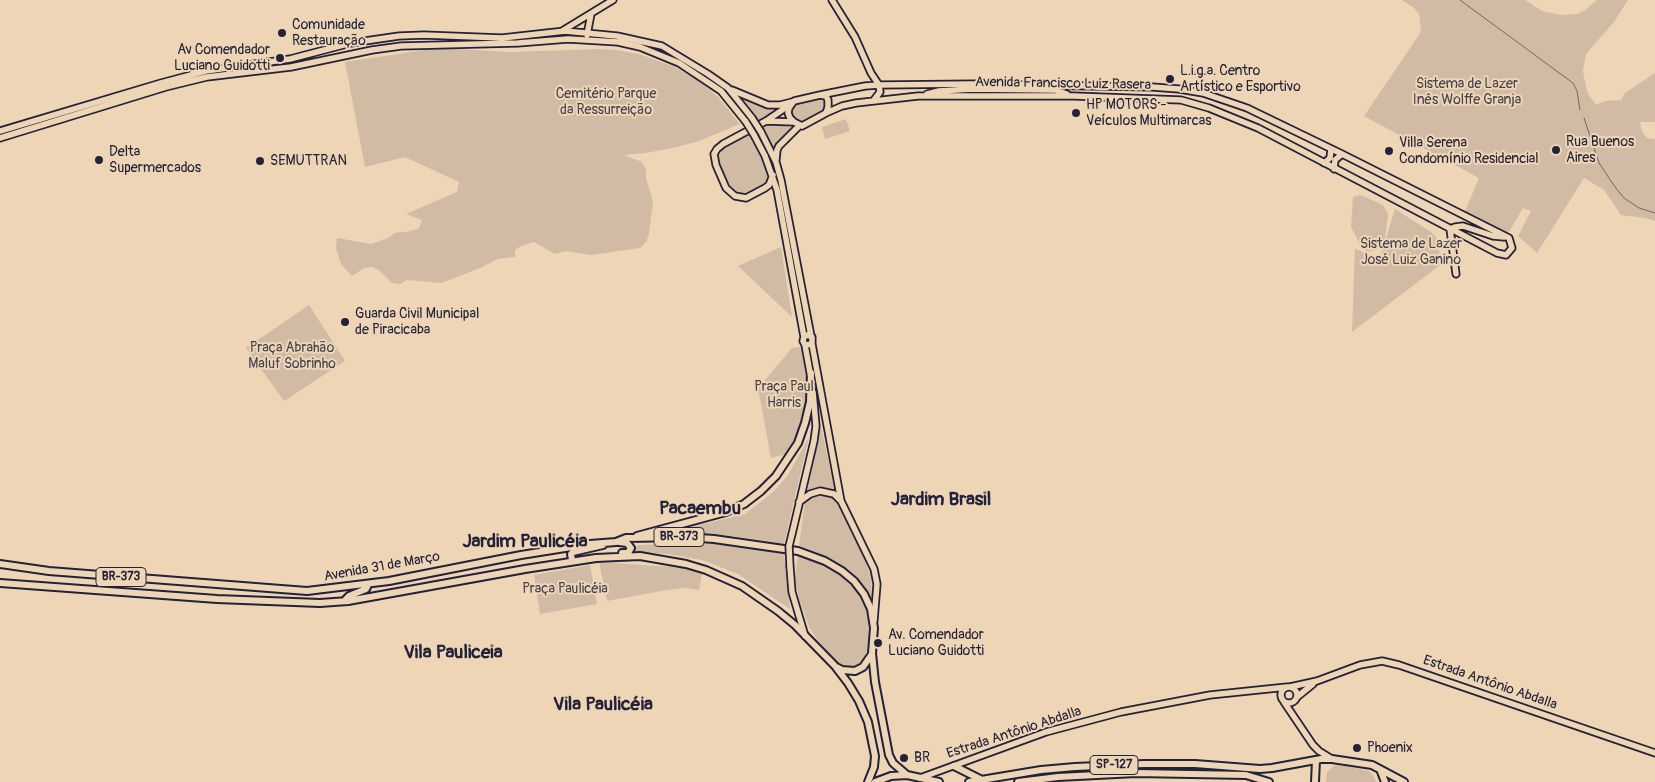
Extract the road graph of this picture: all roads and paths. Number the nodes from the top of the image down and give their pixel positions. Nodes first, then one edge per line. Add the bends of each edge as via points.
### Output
1 (613, 0) edge
2 (832, 0) edge
3 (591, 14) junction
4 (561, 32) junction
5 (588, 32) junction
6 (587, 40) junction
7 (871, 73) junction
8 (879, 85) junction
9 (865, 86) junction
10 (728, 88) junction
11 (1179, 89) junction
12 (1203, 93) junction
13 (820, 95) junction
14 (874, 100) junction
15 (1181, 100) junction
16 (793, 103) junction
17 (1197, 104) junction
18 (826, 113) junction
19 (766, 121) junction
20 (797, 124) junction
21 (0, 131) edge
22 (0, 138) edge
23 (1331, 149) junction
24 (1342, 154) junction
25 (776, 162) junction
26 (1324, 163) junction
27 (1334, 169) junction
28 (773, 175) junction
29 (765, 188) junction
30 (777, 190) junction
31 (1450, 229) junction
32 (1509, 238) junction
33 (1456, 274) dead end
34 (808, 336) junction
35 (809, 345) junction
36 (811, 373) junction
37 (841, 501) junction
38 (799, 502) junction
39 (626, 538) junction
40 (616, 542) junction
41 (608, 543) junction
42 (596, 558) junction
43 (572, 560) junction
44 (0, 564) edge
45 (389, 581) junction
46 (0, 583) edge
47 (368, 585) junction
48 (389, 594) junction
49 (348, 601) junction
50 (874, 628) junction
51 (806, 636) junction
52 (872, 653) junction
53 (835, 666) junction
54 (1317, 681) junction
55 (1288, 687) junction
56 (1264, 691) junction
57 (1296, 699) junction
58 (1283, 700) junction
59 (1296, 719) junction
60 (1313, 745) junction
61 (1655, 753) edge
62 (1330, 759) junction
63 (1316, 760) junction
64 (954, 766) junction
65 (1378, 767) junction
66 (1315, 772) junction
67 (907, 775) junction
68 (922, 779) edge
69 (982, 780) junction
70 (868, 782) edge
71 (875, 782) edge
72 (939, 782) edge
73 (969, 782) edge
74 (1018, 782) edge
75 (1269, 782) edge
76 (1315, 782) edge
77 (1385, 782) edge
78 (1404, 782) edge

1 - 3 street
2 - 7 street via 855,37
3 - 4 street
3 - 5 street
4 - 5 street
4 - 21 street via 502,38 399,36 351,44 290,59 168,81
5 - 6 street
5 - 10 street via 662,46
6 - 22 street via 402,46 291,67 207,77
6 - 28 street, bridge via 640,47 679,63 721,91 746,122
7 - 8 street
7 - 9 street
8 - 9 street, Avenida Francisco Luiz Rasera
8 - 11 street, Avenida Francisco Luiz Rasera
8 - 14 street via 880,92
9 - 13 street, Avenida Francisco Luiz Rasera
10 - 16 street, Avenida Francisco Luiz Rasera via 768,105
10 - 25 street, bridge via 752,118
11 - 12 street, Avenida Francisco Luiz Rasera
11 - 15 street
12 - 17 street
12 - 23 street, Avenida Francisco Luiz Rasera via 1247,108
13 - 16 street, Avenida Francisco Luiz Rasera
13 - 18 street via 828,100
14 - 15 street, Avenida Francisco Luiz Rasera via 918,96
14 - 18 street, Avenida Francisco Luiz Rasera via 842,106
15 - 17 street, Avenida Francisco Luiz Rasera
16 - 19 street
16 - 20 street via 788,113
17 - 26 street, Avenida Francisco Luiz Rasera via 1258,128
18 - 20 street, Avenida Francisco Luiz Rasera
19 - 20 street
19 - 29 street via 723,144 714,154 726,188 734,196 746,198
20 - 25 street via 779,146
23 - 24 street, Avenida Francisco Luiz Rasera
23 - 26 street via 1330,158
24 - 27 street
24 - 32 street, Avenida Francisco Luiz Rasera
25 - 34 street
26 - 27 street, Avenida Francisco Luiz Rasera
27 - 31 street, Avenida Francisco Luiz Rasera
28 - 29 street
28 - 30 street
29 - 30 street
30 - 34 street
31 - 32 street via 1463,226
31 - 32 street, Avenida Francisco Luiz Rasera via 1497,253 1506,254 1512,248
31 - 33 street
34 - 35 street via 813,339
34 - 35 street via 803,341
35 - 36 street
35 - 37 street
36 - 38 street via 816,426
36 - 39 main road via 810,402 798,442 776,476 761,490 744,504 726,512
37 - 38 street via 834,494 820,491
37 - 50 street via 874,569 877,584
38 - 51 street, bridge via 789,546 790,567 792,592
39 - 40 main road, Avenida 31 de Março / BR-373
39 - 50 main road, Avenida 31 de Março / BR-373 via 714,539 798,551 816,557 854,581 871,609
40 - 41 main road, Avenida 31 de Março / BR-373
40 - 42 main road via 627,543 631,548 628,554 606,554
41 - 43 main road via 573,552
41 - 45 main road, Avenida 31 de Março / BR-373 via 521,555
42 - 43 main road, Avenida 31 de Março / BR-373
42 - 51 main road, Avenida 31 de Março / BR-373 via 640,556 706,570 742,586
43 - 48 main road, Avenida 31 de Março / BR-373
44 - 47 main road, Avenida 31 de Março / BR-373 via 292,591
45 - 47 main road, Avenida 31 de Março / BR-373
45 - 48 main road
46 - 49 main road, Avenida 31 de Março / BR-373 via 270,602
47 - 49 main road via 349,596
48 - 49 main road, Avenida 31 de Março / BR-373
50 - 52 main road, BR-373
51 - 53 main road, BR-373
52 - 53 main road via 864,667 855,672
52 - 67 main road, BR-373 via 889,755
53 - 70 main road, BR-373 via 855,695 868,722 875,756
54 - 55 street, Estrada Antônio Abdalla
54 - 57 street, Estrada Antônio Abdalla
54 - 61 street, Estrada Antônio Abdalla via 1360,665 1382,661 1399,664
55 - 56 street, Estrada Antônio Abdalla
55 - 57 street via 1295,689
55 - 58 street via 1282,693
56 - 58 street, Estrada Antônio Abdalla via 1274,692
56 - 64 street, Estrada Antônio Abdalla via 1237,692 1121,712 1046,732
57 - 58 street via 1290,704
57 - 59 street
58 - 59 street
59 - 60 street
60 - 62 street
60 - 63 street
62 - 63 main road, SP-127
62 - 65 main road, SP-127
62 - 66 main road via 1321,762
63 - 66 main road
63 - 69 main road, SP-127 via 1272,768 1195,764 1109,765 1041,770
64 - 68 street, Estrada Antônio Abdalla
64 - 69 main road
65 - 77 main road
65 - 78 main road, SP-127
66 - 76 main road
67 - 68 main road
67 - 71 main road
68 - 72 main road
69 - 73 main road, SP-127
74 - 75 main road, SP-127 via 1136,773 1246,775

